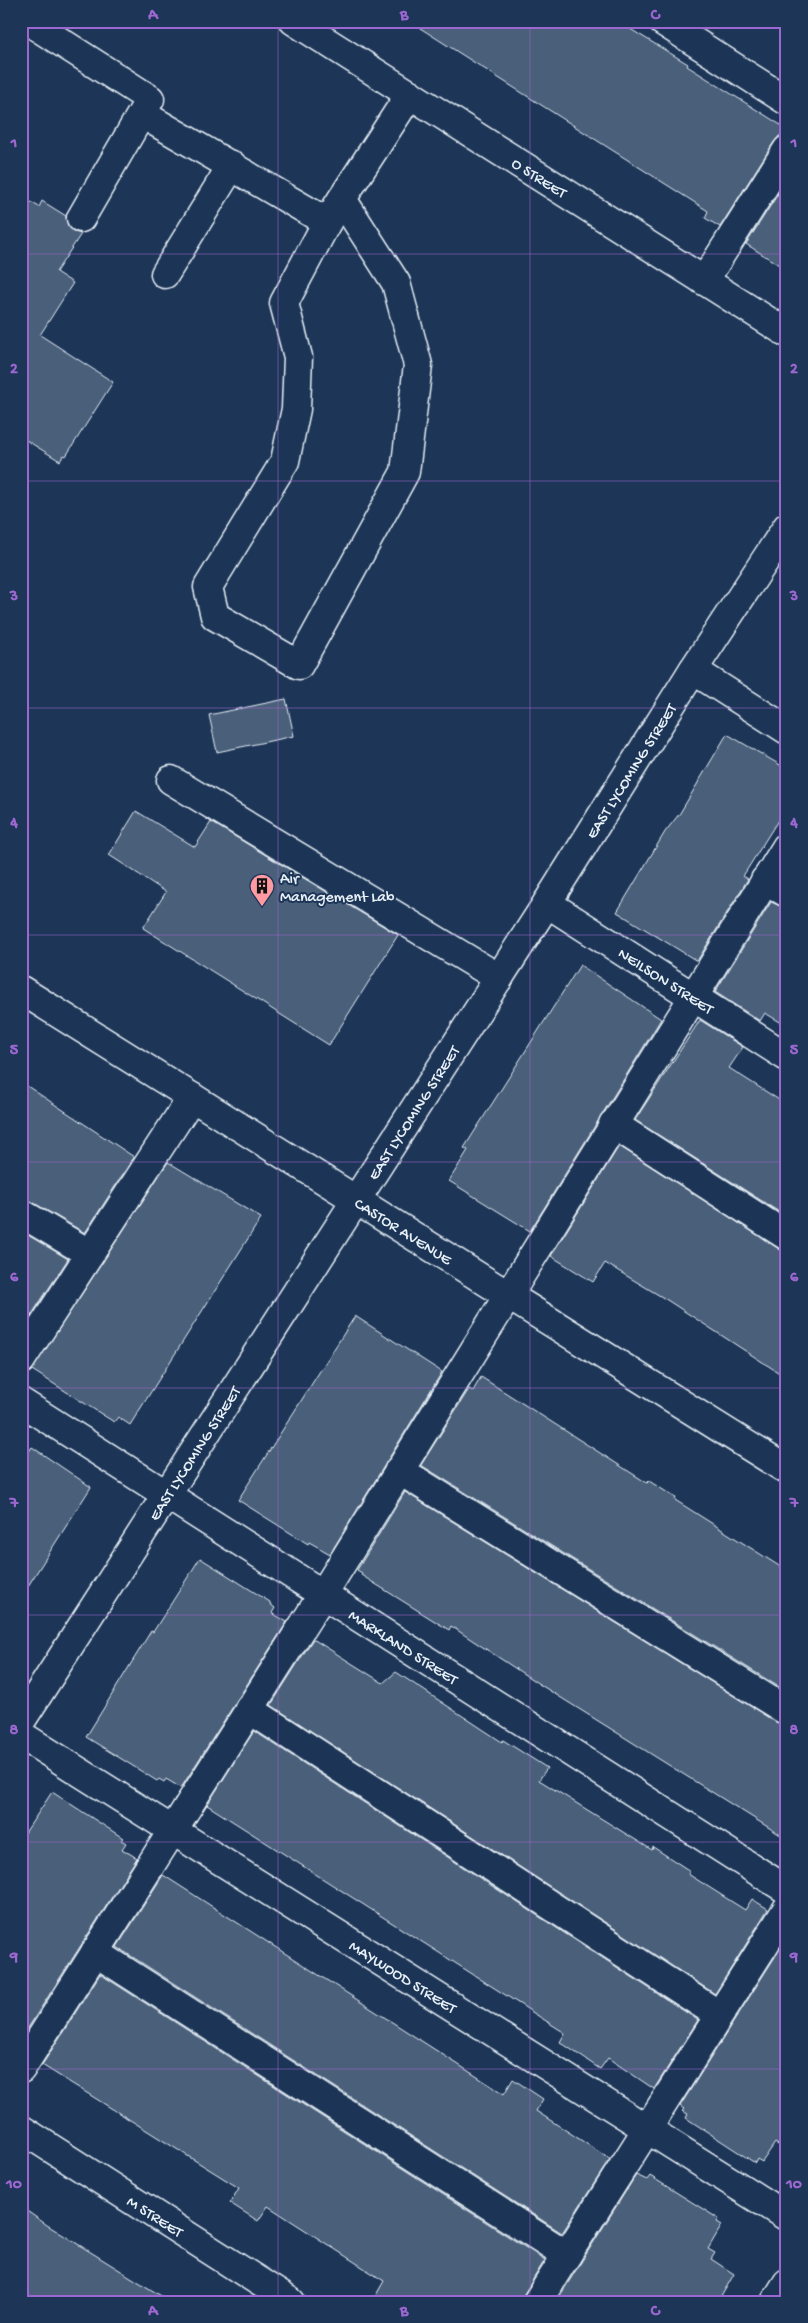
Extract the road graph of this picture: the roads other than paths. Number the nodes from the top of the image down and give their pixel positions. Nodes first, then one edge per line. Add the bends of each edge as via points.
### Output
1 (28, 21) edge
2 (294, 21) edge
3 (662, 21) edge
4 (410, 94) junction
5 (787, 101) edge
6 (142, 114) junction
7 (787, 150) edge
8 (232, 165) junction
9 (342, 199) junction
10 (81, 218) dead end
11 (327, 222) junction
12 (165, 274) dead end
13 (704, 281) junction
14 (787, 333) edge
15 (787, 527) edge
16 (693, 670) junction
17 (787, 730) edge
18 (171, 780) dead end
19 (787, 846) edge
20 (776, 887) edge
21 (547, 903) junction
22 (499, 978) junction
23 (21, 990) edge
24 (692, 996) junction
25 (787, 1057) edge
26 (192, 1096) junction
27 (613, 1124) junction
28 (356, 1200) junction
29 (21, 1213) edge
30 (787, 1236) edge
31 (90, 1254) junction
32 (508, 1295) junction
33 (21, 1360) edge
34 (21, 1402) edge
35 (399, 1470) junction
36 (787, 1470) edge
37 (167, 1494) junction
38 (323, 1594) junction
39 (249, 1709) junction
40 (787, 1711) edge
41 (21, 1721) edge
42 (21, 1734) edge
43 (173, 1830) junction
44 (787, 1890) edge
45 (787, 1909) edge
46 (95, 1952) junction
47 (719, 2015) junction
48 (21, 2069) edge
49 (21, 2129) edge
50 (647, 2129) junction
51 (787, 2217) edge
52 (567, 2255) junction
53 (787, 2283) edge
54 (291, 2302) edge
55 (537, 2302) edge
56 (775, 2302) edge

1 - 6 street via 150,99
2 - 4 street, O STREET
3 - 5 street
4 - 9 street
4 - 13 street, O STREET
6 - 8 street
6 - 10 street
7 - 13 street
8 - 11 street
8 - 12 street
9 - 11 street
9 - 11 street via 396,283 418,365 405,472 299,665 215,616 208,586 285,461 296,409 298,357 284,303
13 - 14 street, O STREET
15 - 16 street, EAST LYCOMING STREET
16 - 17 street
16 - 21 street, EAST LYCOMING STREET
18 - 22 street
19 - 20 street
20 - 24 street
21 - 22 street, EAST LYCOMING STREET
21 - 24 street, NEILSON STREET
22 - 28 street, EAST LYCOMING STREET
23 - 26 street, CASTOR AVENUE
24 - 25 street, NEILSON STREET
24 - 27 street
26 - 28 street, CASTOR AVENUE
26 - 31 street
27 - 30 street
27 - 32 street
28 - 32 street, CASTOR AVENUE
28 - 37 street, EAST LYCOMING STREET
29 - 31 street
31 - 33 street
32 - 35 street
32 - 36 street, CASTOR AVENUE
34 - 37 street, MARKLAND STREET
35 - 38 street
35 - 40 street
37 - 38 street, MARKLAND STREET
37 - 41 street, EAST LYCOMING STREET
38 - 39 street
38 - 44 street, MARKLAND STREET
39 - 43 street
39 - 47 street
42 - 43 street, MAYWOOD STREET
43 - 46 street
43 - 50 street, MAYWOOD STREET
45 - 47 street
46 - 48 street
46 - 52 street
47 - 50 street
49 - 54 street, M STREET
50 - 51 street, MAYWOOD STREET
50 - 52 street
52 - 55 street
53 - 56 street

